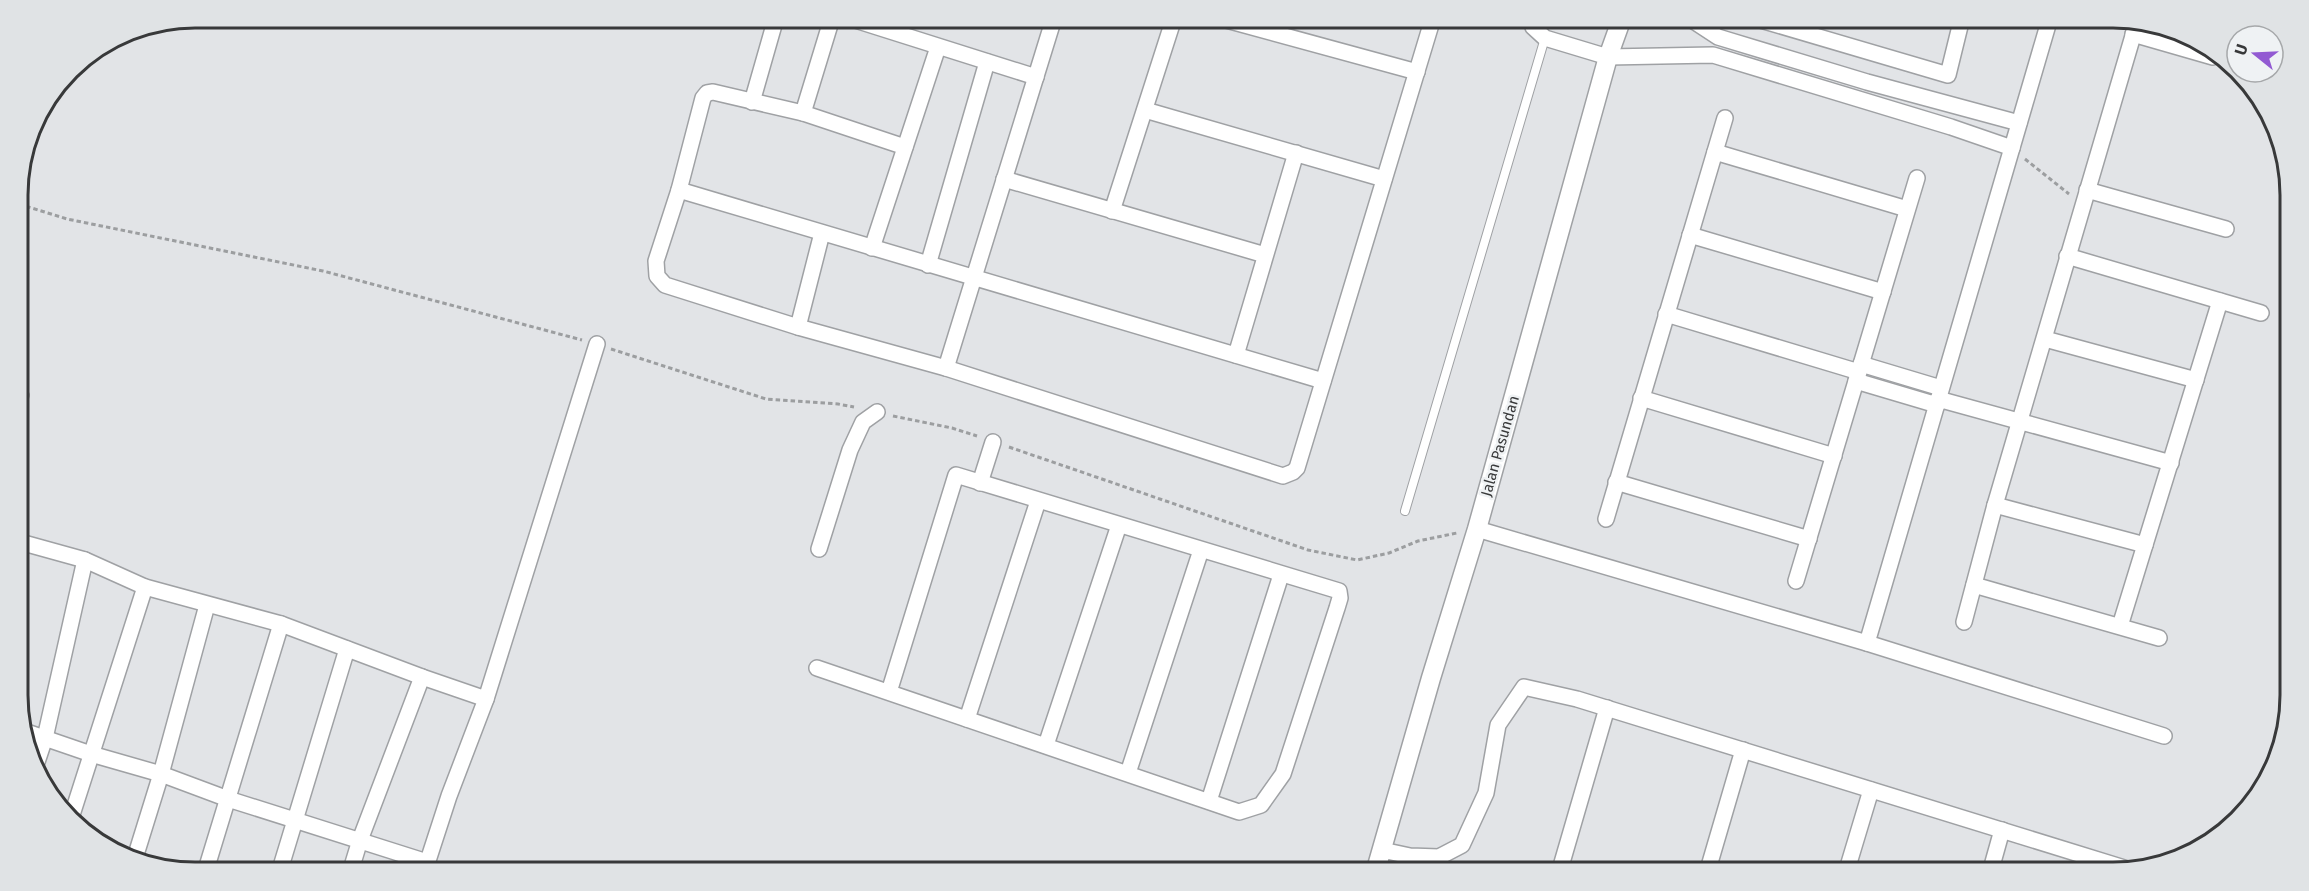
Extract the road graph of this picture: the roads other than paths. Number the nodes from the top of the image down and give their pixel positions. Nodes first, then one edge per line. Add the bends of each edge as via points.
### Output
1 (1171, 28) edge
2 (1257, 28) edge
3 (1430, 28) edge
4 (1534, 28) edge
5 (1618, 28) edge
6 (1705, 28) edge
7 (1789, 28) edge
8 (1960, 28) edge
9 (2047, 28) edge
10 (773, 29) edge
11 (829, 29) edge
12 (882, 29) edge
13 (1051, 29) edge
14 (2134, 30) edge
15 (2146, 32) edge
16 (1545, 38) junction
17 (938, 47) junction
18 (2193, 50) edge
19 (1608, 57) junction
20 (987, 62) junction
21 (1417, 72) junction
22 (1036, 77) junction
23 (752, 102) junction
24 (1145, 110) junction
25 (803, 113) junction
26 (1725, 118) dead end
27 (2019, 123) junction
28 (905, 147) junction
29 (2012, 148) junction
30 (1715, 152) junction
31 (1296, 153) junction
32 (1917, 178) dead end
33 (1004, 179) junction
34 (1384, 179) junction
35 (679, 190) junction
36 (2084, 197) junction
37 (1907, 209) junction
38 (1112, 211) junction
39 (2226, 229) dead end
40 (822, 233) junction
41 (1690, 235) junction
42 (872, 248) junction
43 (1265, 255) junction
44 (2067, 256) junction
45 (928, 265) junction
46 (974, 278) junction
47 (1883, 292) junction
48 (2220, 301) junction
49 (2261, 313) dead end
50 (1666, 314) junction
51 (798, 327) junction
52 (2045, 339) junction
53 (597, 344) road end
54 (1236, 355) junction
55 (946, 368) junction
56 (1859, 373) junction
57 (2196, 380) junction
58 (1323, 381) junction
59 (1939, 397) junction
60 (1641, 398) junction
61 (877, 412) road end
62 (2020, 421) junction
63 (993, 442) road end
64 (1834, 456) junction
65 (2171, 462) junction
66 (1616, 482) junction
67 (980, 483) junction
68 (1038, 501) junction
69 (1995, 505) junction
70 (1405, 511) dead end
71 (1606, 519) dead end
72 (1119, 525) junction
73 (1477, 529) junction
74 (1809, 539) junction
75 (28, 544) edge
76 (2145, 545) junction
77 (819, 549) dead end
78 (1201, 550) junction
79 (85, 560) junction
80 (1281, 575) junction
81 (1796, 581) dead end
82 (1974, 585) junction
83 (145, 587) junction
84 (207, 605) junction
85 (1964, 622) dead end
86 (281, 624) junction
87 (2120, 626) junction
88 (2159, 638) dead end
89 (1867, 644) junction
90 (347, 649) junction
91 (816, 668) dead end
92 (422, 677) junction
93 (889, 692) junction
94 (486, 699) junction
95 (1607, 708) junction
96 (967, 719) junction
97 (33, 734) edge
98 (2164, 736) dead end
99 (45, 738) junction
100 (1046, 745) junction
101 (1743, 750) junction
102 (91, 753) junction
103 (39, 755) edge
104 (1128, 773) junction
105 (161, 774) junction
106 (1871, 790) junction
107 (228, 799) junction
108 (1209, 801) junction
109 (74, 810) edge
110 (295, 820) junction
111 (2002, 830) junction
112 (360, 840) junction
113 (1382, 850) junction
114 (137, 852) edge
115 (208, 862) edge
116 (282, 862) edge
117 (353, 862) edge
118 (413, 862) edge
119 (427, 862) edge
120 (1379, 862) edge
121 (1562, 862) edge
122 (1710, 862) edge
123 (1849, 862) edge
124 (1993, 862) edge
125 (2105, 862) edge

1 - 24 street
2 - 21 street
3 - 21 street
4 - 16 street
5 - 19 street, Jalan Pasundan
6 - 27 street via 1718,36 1867,82
7 - 8 street via 1948,75
9 - 27 street
10 - 23 street
11 - 25 street
12 - 17 street
13 - 22 street
14 - 36 street
15 - 18 street
16 - 19 street
16 - 70 lane
17 - 20 street
17 - 28 street
19 - 29 street via 1713,55
19 - 73 street, Jalan Pasundan
20 - 22 street
20 - 45 street
21 - 34 street
22 - 33 street
23 - 25 street
23 - 35 street via 707,93
24 - 31 street
24 - 38 street
25 - 28 street
26 - 30 street
27 - 29 street
28 - 42 street
29 - 59 street
30 - 37 street
30 - 41 street
31 - 34 street
31 - 43 street
32 - 37 street
33 - 38 street
33 - 46 street
34 - 58 street
35 - 40 street
35 - 51 street via 656,261 661,282
36 - 39 street
36 - 44 street
37 - 47 street
38 - 43 street
40 - 42 street
40 - 51 street
41 - 47 street
41 - 50 street
42 - 45 street
43 - 54 street
44 - 48 street
44 - 52 street
45 - 46 street
46 - 54 street
46 - 55 street
47 - 56 street
48 - 49 street
48 - 57 street
50 - 56 street
50 - 60 street
51 - 55 street
52 - 57 street
52 - 62 street
53 - 94 street
54 - 58 street
55 - 58 street via 1283,476 1297,468
56 - 59 street
56 - 64 street
57 - 65 street
59 - 62 street
59 - 89 street
60 - 64 street
60 - 66 street
61 - 77 street via 863,422 850,450
62 - 65 street
62 - 69 street
63 - 67 street
64 - 74 street
65 - 76 street
66 - 71 street
66 - 74 street
67 - 68 street
67 - 93 street via 956,476
68 - 72 street
68 - 96 street
69 - 76 street
69 - 82 street
72 - 78 street
72 - 100 street
73 - 89 street
73 - 113 street, Jalan Pasundan
74 - 81 street
75 - 79 street
76 - 87 street
78 - 80 street
78 - 104 street
79 - 83 street
79 - 99 street
80 - 108 street
80 - 108 street via 1339,591 1337,608 1283,774 1261,805 1239,812
82 - 85 street
82 - 87 street
83 - 84 street
83 - 102 street
84 - 86 street
84 - 105 street
86 - 90 street
86 - 107 street
87 - 88 street
89 - 98 street
90 - 92 street
90 - 110 street
91 - 93 street
92 - 94 street
92 - 112 street
93 - 96 street
94 - 119 street
95 - 101 street
95 - 113 street via 1524,687 1498,725 1485,793 1462,845 1439,857
95 - 121 street
96 - 100 street
97 - 99 street
99 - 102 street
99 - 103 street
100 - 104 street
101 - 106 street
101 - 122 street
102 - 105 street
102 - 109 street
104 - 108 street
105 - 107 street
105 - 114 street
106 - 111 street
106 - 123 street
107 - 110 street
107 - 115 street
110 - 112 street
110 - 116 street
111 - 124 street
111 - 125 street
112 - 117 street
112 - 118 street
113 - 120 street, Jalan Pasundan

